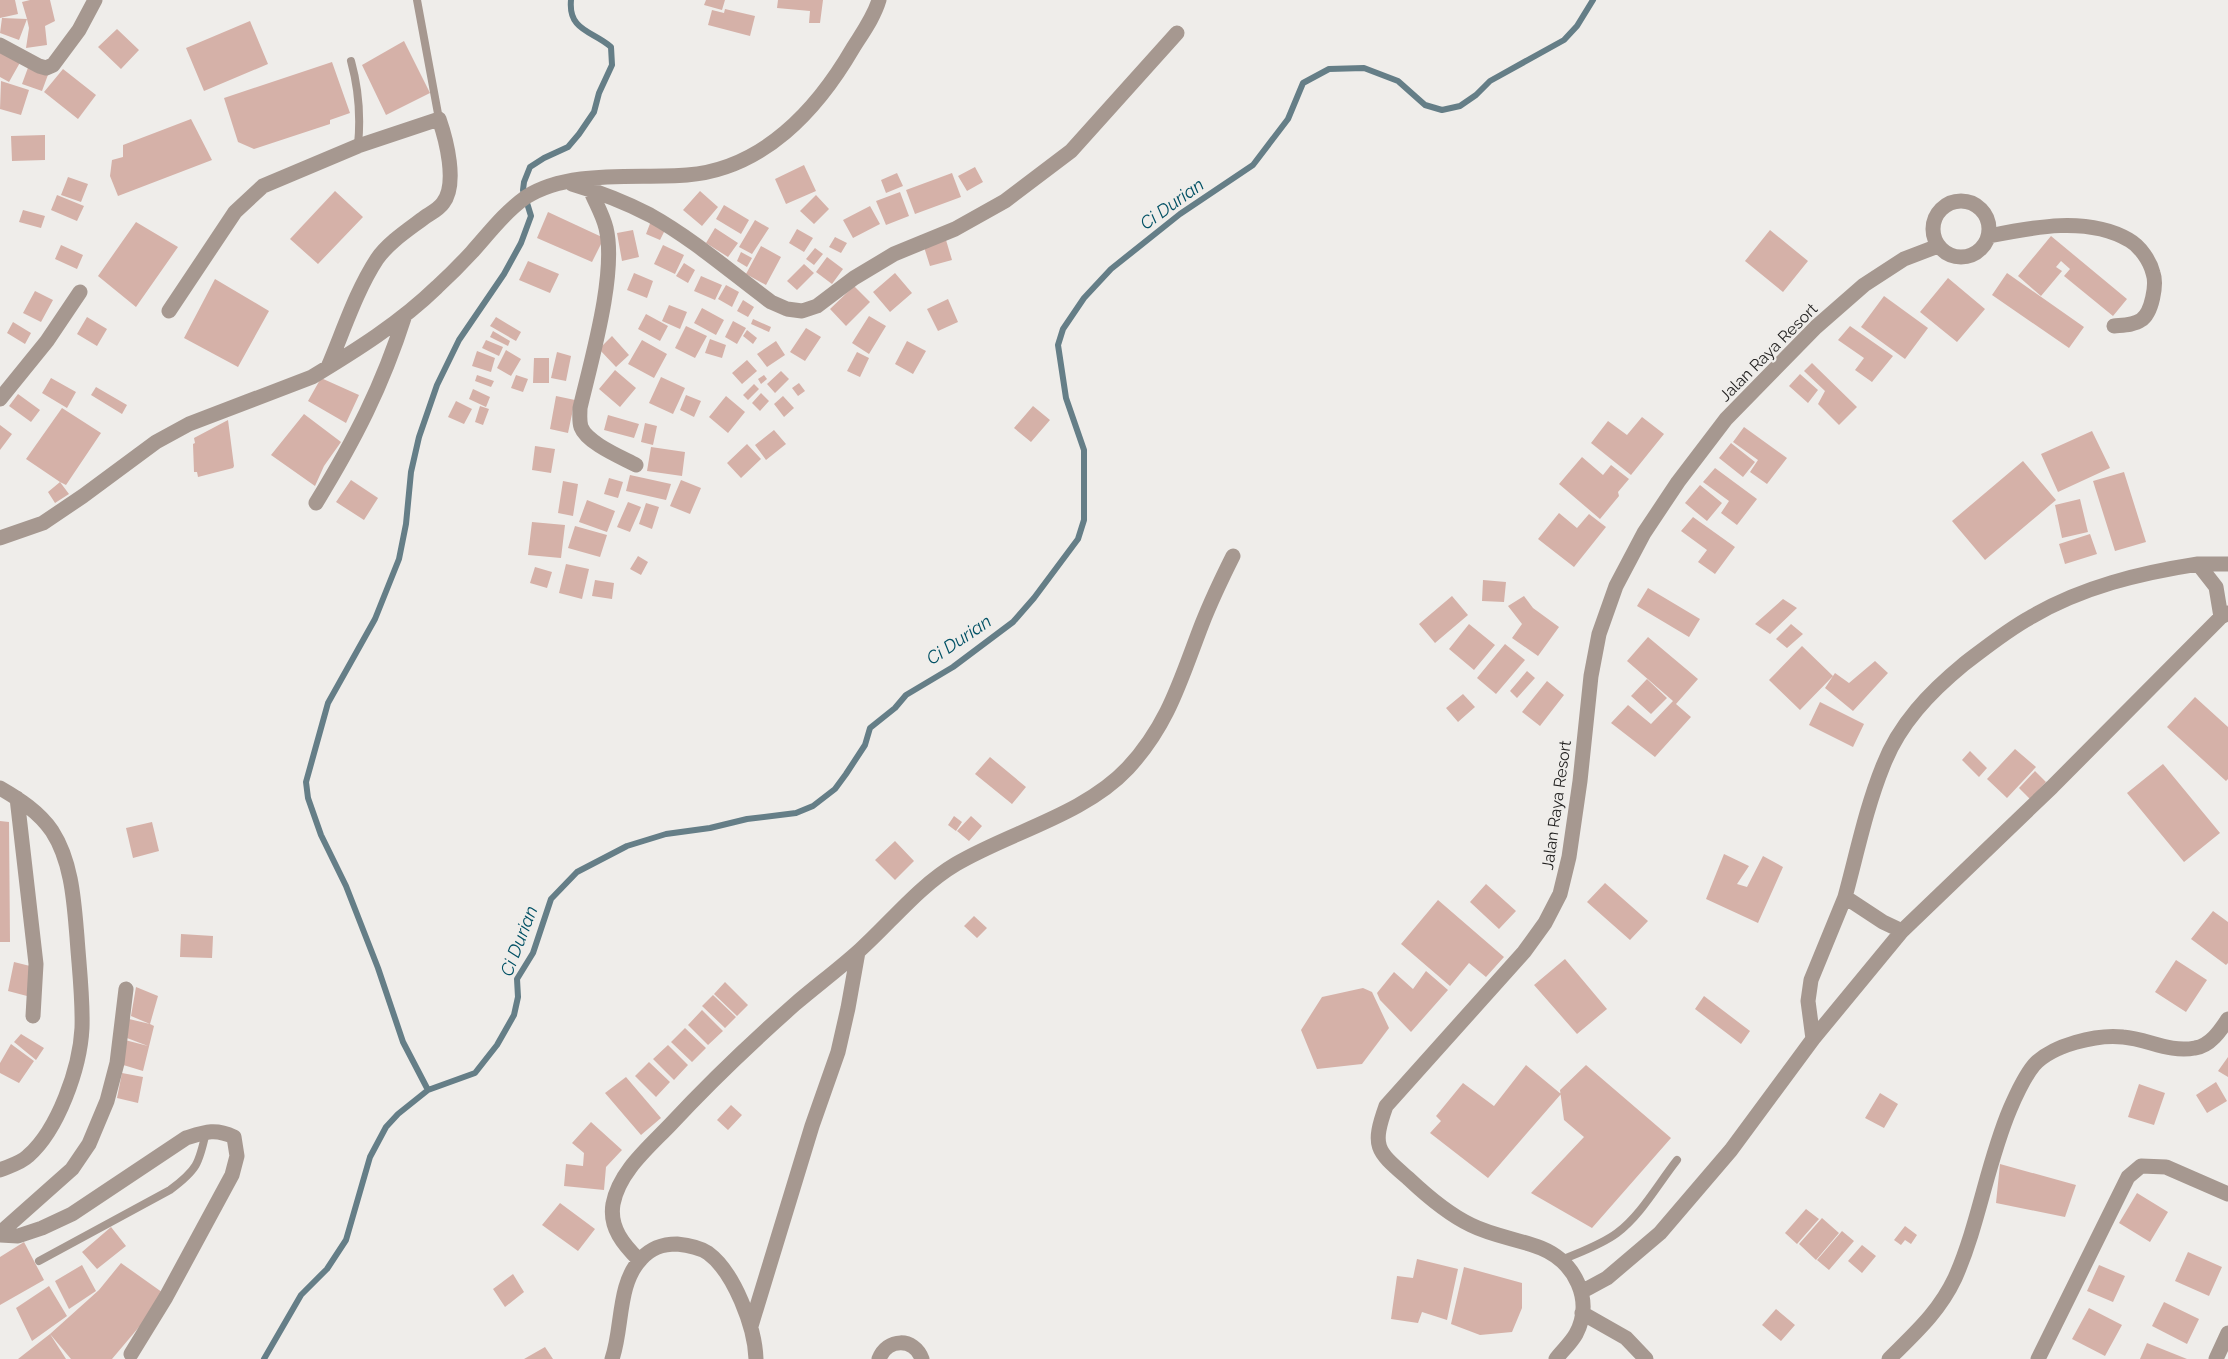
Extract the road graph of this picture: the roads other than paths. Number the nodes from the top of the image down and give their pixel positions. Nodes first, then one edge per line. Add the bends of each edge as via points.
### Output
1 (95, 0) edge
2 (417, 0) edge
3 (879, 0) edge
4 (1177, 33) dead end
5 (0, 45) edge
6 (351, 61) dead end
7 (439, 119) junction
8 (358, 146) junction
9 (564, 181) junction
10 (590, 189) junction
11 (1989, 236) junction
12 (1938, 246) junction
13 (80, 292) dead end
14 (169, 311) dead end
15 (405, 315) junction
16 (2114, 326) dead end
17 (328, 367) junction
18 (0, 399) edge
19 (636, 465) dead end
20 (316, 503) dead end
21 (0, 538) edge
22 (1233, 556) dead end
23 (2199, 564) junction
24 (2228, 564) edge
25 (2224, 615) edge
26 (0, 788) edge
27 (18, 798) junction
28 (1845, 897) junction
29 (1902, 931) junction
30 (858, 952) junction
31 (126, 989) dead end
32 (33, 1016) dead end
33 (2228, 1019) edge
34 (1813, 1039) junction
35 (206, 1132) junction
36 (1677, 1160) dead end
37 (0, 1170) edge
38 (2228, 1194) edge
39 (0, 1234) edge
40 (639, 1260) junction
41 (1562, 1260) junction
42 (39, 1261) dead end
43 (1582, 1291) junction
44 (1582, 1313) junction
45 (751, 1326) junction
46 (2228, 1334) edge
47 (131, 1354) dead end
48 (1564, 1357) edge
49 (612, 1359) edge
50 (756, 1359) edge
51 (879, 1359) edge
52 (922, 1359) edge
53 (1646, 1359) edge
54 (1890, 1359) edge
55 (2038, 1359) edge
56 (2216, 1359) edge

1 - 5 street via 53,65 39,66
2 - 7 lane
3 - 9 street via 851,52 801,119 751,157 689,175
4 - 10 street via 1071,151 1005,201 955,229 894,254 817,306 802,311 771,302 680,234
6 - 8 lane via 361,114
7 - 8 street
7 - 17 street via 449,155 447,197 377,259
8 - 14 street via 263,186 235,212
9 - 10 street
9 - 15 street via 528,196 506,213 471,253
10 - 19 street via 606,228 609,256 606,288 580,408 581,428 587,436
11 - 12 street via 1979,252 1971,256 1952,256
11 - 12 street via 1981,209 1955,201 1935,218 1933,236
11 - 16 street via 2070,226 2094,227 2130,240 2145,256 2154,274 2153,289 2146,316 2132,324
12 - 41 street, Jalan Raya Resort via 1904,259 1874,278 1816,327 1726,419 1644,533 1616,586 1599,634 1569,857 1560,894 1524,952 1386,1106 1378,1128 1383,1157 1429,1198 1471,1225 1541,1248
13 - 18 street
15 - 17 street
15 - 20 street via 376,396
17 - 21 street via 164,437 43,523
22 - 30 street via 1202,622 1167,715 1127,769 1102,790 1051,820 954,865
23 - 24 street
23 - 25 street via 2216,587
23 - 28 street via 2152,571 2068,598 1990,644 1941,684 1919,706 1883,765
25 - 29 street
26 - 27 street
27 - 32 street via 36,964
27 - 37 street via 51,830 69,873 82,1029 71,1083 57,1118 27,1158
28 - 29 street
28 - 34 street via 1811,980 1808,1001
29 - 34 street
30 - 40 street via 795,1005 635,1161 619,1186 613,1206 614,1226 622,1243
30 - 45 street via 838,1052
31 - 39 street via 117,1063 89,1144 72,1169
33 - 54 street via 2216,1037 2197,1048 2174,1049 2123,1037 2093,1038 2058,1048 2035,1065 1998,1136 1955,1277 1937,1311
34 - 43 street via 1731,1150 1660,1233 1606,1278
35 - 39 street via 186,1138 72,1214 18,1236
35 - 42 lane via 200,1160 189,1176
35 - 47 street via 221,1131 234,1137 237,1156 232,1175
36 - 41 lane via 1616,1234
38 - 55 street via 2166,1167 2141,1166 2128,1177
40 - 45 street via 653,1248 669,1244 707,1252 733,1285
40 - 49 street via 624,1294
41 - 43 street, Jalan Raya Resort
43 - 44 street
44 - 48 street
44 - 53 street via 1626,1338
45 - 50 street
46 - 56 street
51 - 52 street via 888,1346 902,1342 916,1348

